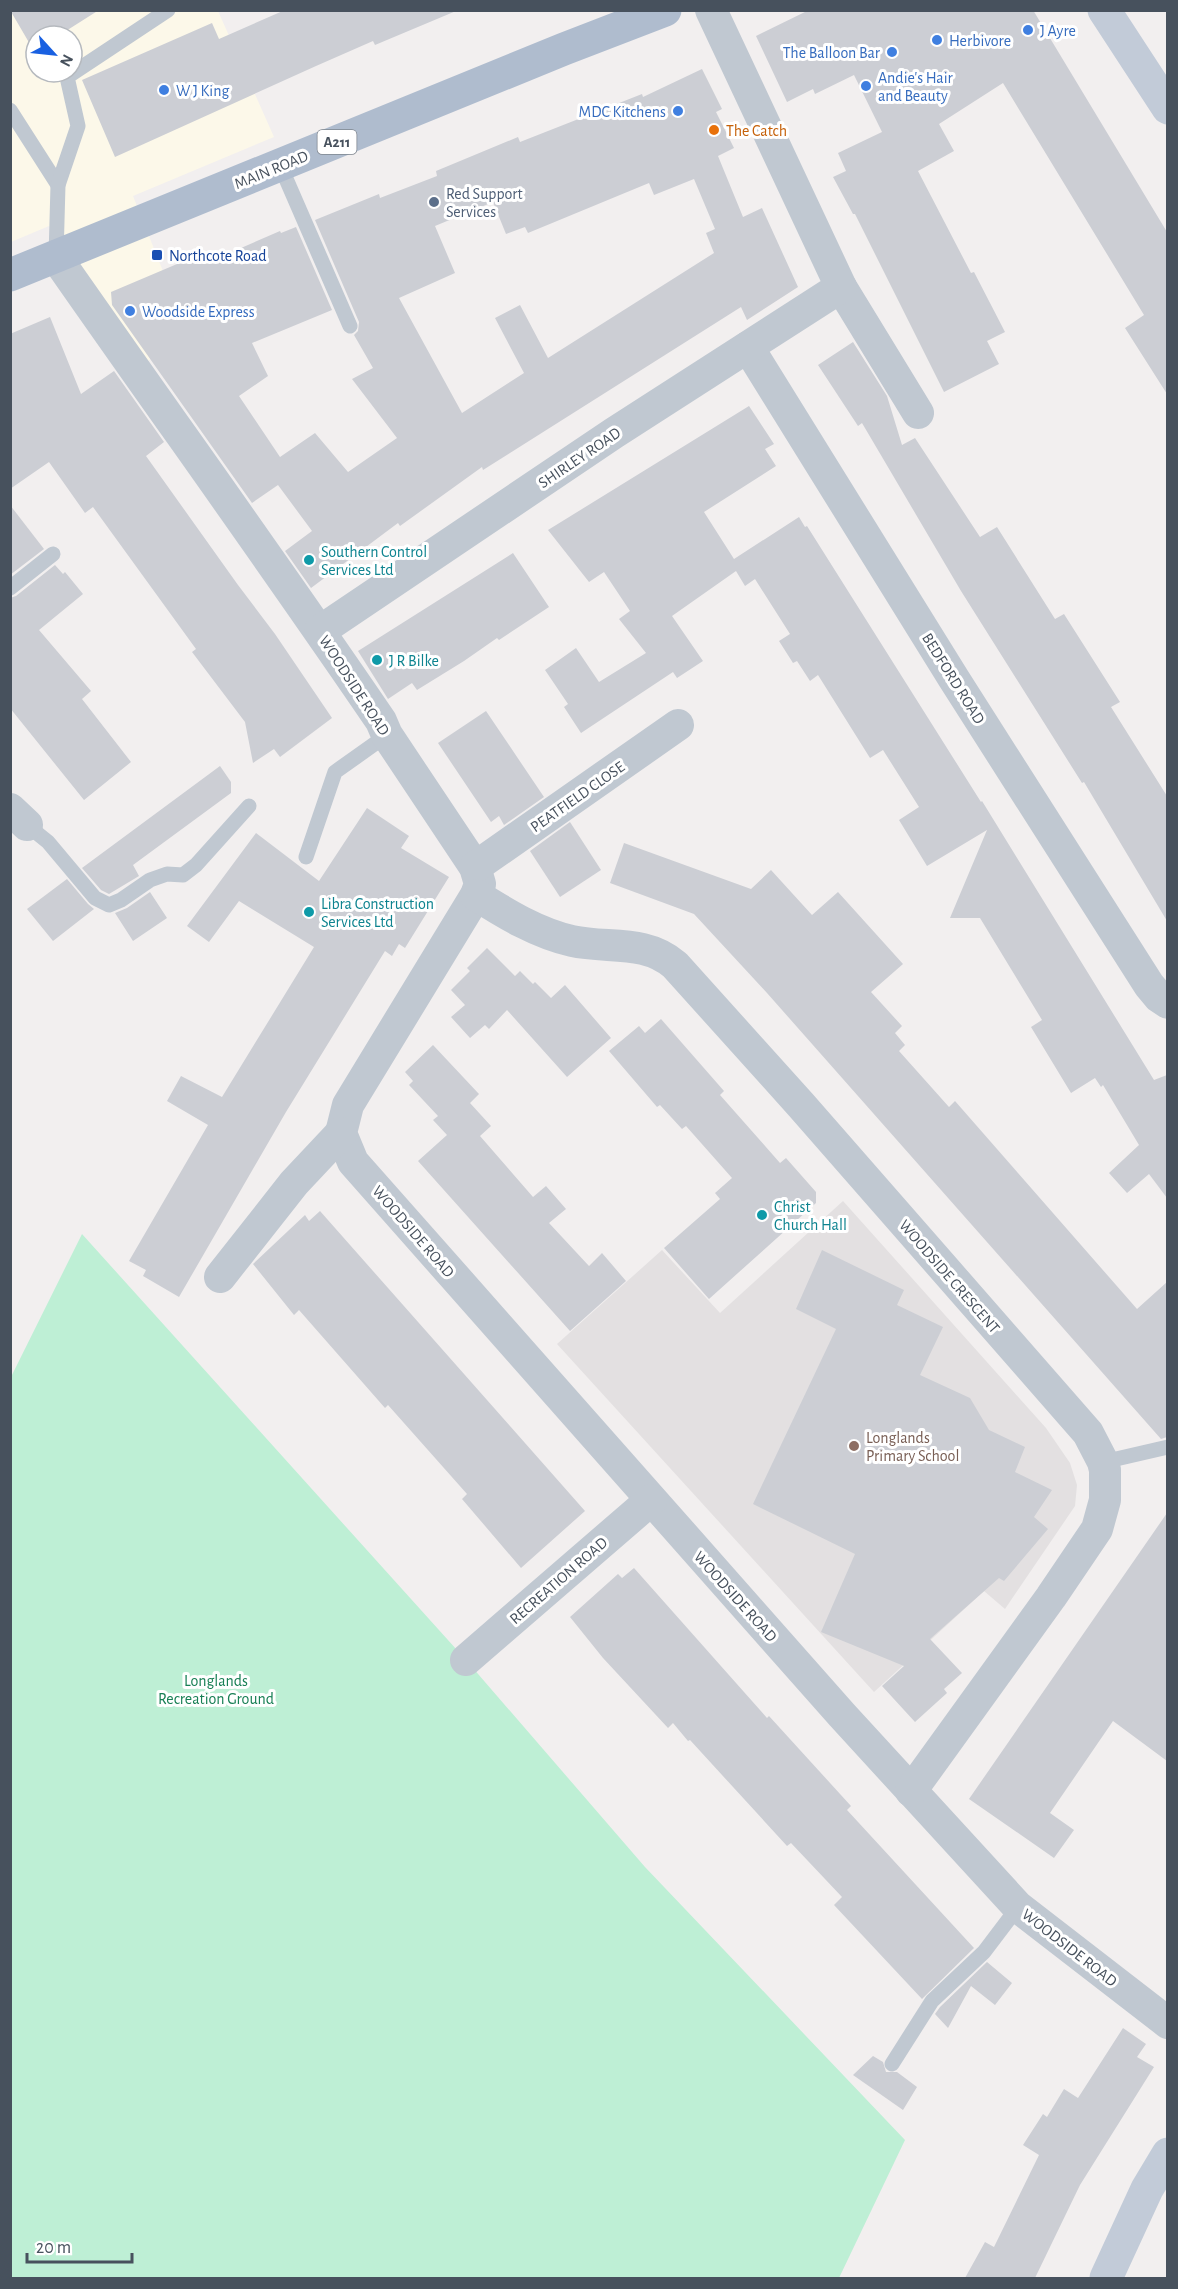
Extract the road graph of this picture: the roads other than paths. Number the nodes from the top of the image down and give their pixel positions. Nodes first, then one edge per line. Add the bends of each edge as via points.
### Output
1 (168, 10) edge
2 (665, 10) edge
3 (711, 10) edge
4 (1104, 10) edge
5 (1167, 108) edge
6 (10, 110) edge
7 (280, 165) junction
8 (58, 185) junction
9 (56, 256) junction
10 (10, 275) edge
11 (841, 287) junction
12 (350, 326) dead end
13 (748, 346) junction
14 (918, 413) dead end
15 (53, 554) dead end
16 (10, 588) edge
17 (320, 631) junction
18 (678, 725) dead end
19 (387, 735) junction
20 (249, 806) dead end
21 (19, 817) edge
22 (306, 857) dead end
23 (475, 881) junction
24 (1167, 1003) edge
25 (341, 1133) junction
26 (220, 1277) dead end
27 (1167, 1447) edge
28 (1103, 1462) junction
29 (651, 1500) junction
30 (466, 1660) dead end
31 (911, 1791) junction
32 (1018, 1907) junction
33 (1167, 2023) edge
34 (892, 2064) dead end
35 (1167, 2154) edge
36 (1106, 2278) edge

1 - 8 lane via 67,77 78,126
2 - 7 main road, MAIN ROAD / A211
3 - 11 street
4 - 5 street
6 - 8 lane
7 - 9 main road, MAIN ROAD / A211
7 - 12 lane
8 - 9 lane
9 - 10 main road, MAIN ROAD / A211
9 - 17 street, WOODSIDE ROAD
11 - 13 street, SHIRLEY ROAD
11 - 14 street
13 - 17 street, SHIRLEY ROAD
13 - 24 street, BEDFORD ROAD via 1142,975
15 - 16 lane
17 - 19 street, WOODSIDE ROAD
18 - 23 street, PEATFIELD CLOSE
19 - 22 lane via 335,772
19 - 23 street, WOODSIDE ROAD
20 - 21 lane via 183,875 166,874 150,880 109,905 95,898 48,842
23 - 25 street via 348,1105
23 - 28 street, WOODSIDE CRESCENT via 508,915 539,931 574,942 639,947 665,956 675,965 1088,1433
25 - 26 street via 294,1183
25 - 29 street, WOODSIDE ROAD via 353,1162
27 - 28 lane
28 - 31 street, WOODSIDE CRESCENT via 1105,1500 1097,1529
29 - 30 street, RECREATION ROAD
29 - 31 street, WOODSIDE ROAD
31 - 32 street, WOODSIDE ROAD
32 - 33 street, WOODSIDE ROAD
32 - 34 lane via 984,1952 932,2001
35 - 36 street

